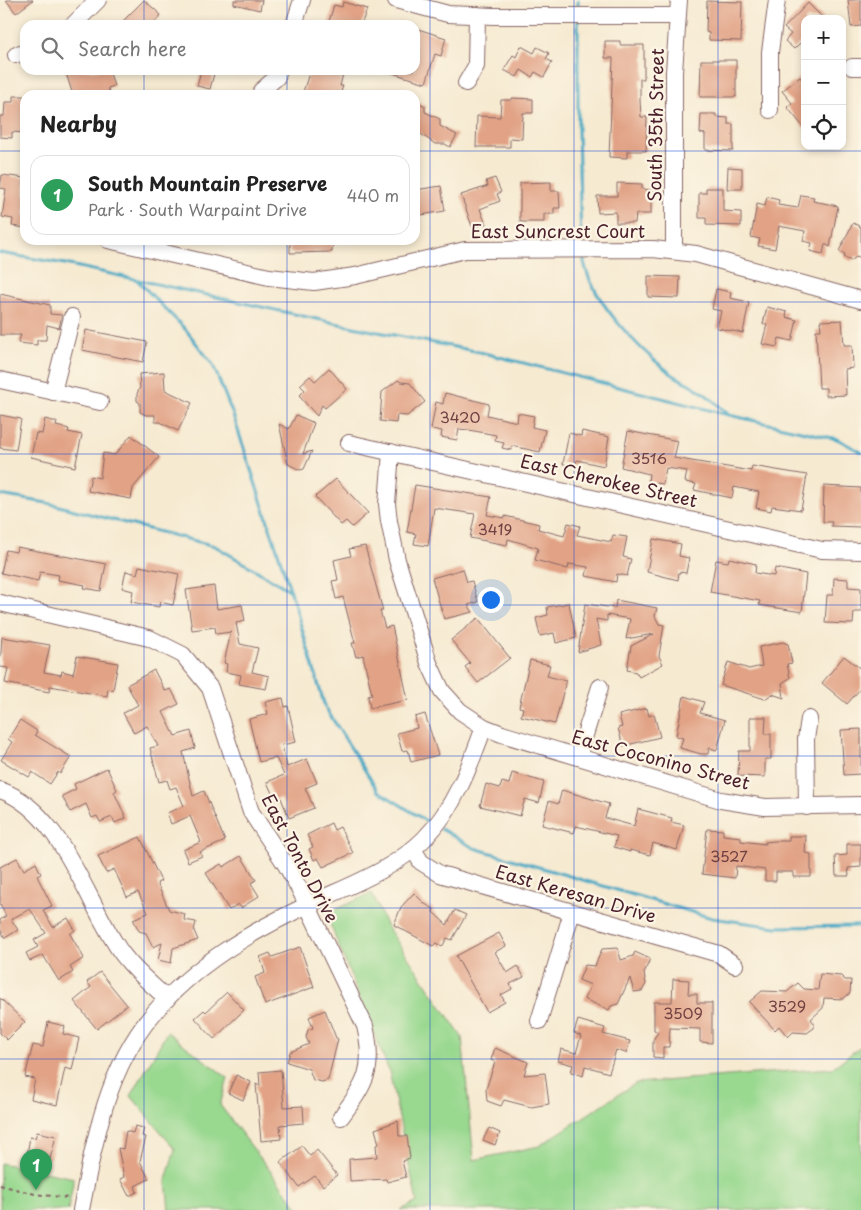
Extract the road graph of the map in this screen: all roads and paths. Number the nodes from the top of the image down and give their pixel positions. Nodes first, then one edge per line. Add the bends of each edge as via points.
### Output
1 (98, 0) edge
2 (302, 0) edge
3 (396, 0) edge
4 (777, 0) edge
5 (678, 8) edge
6 (477, 15) junction
7 (78, 20) edge
8 (296, 20) edge
9 (278, 75) edge
10 (466, 83) dead end
11 (262, 90) edge
12 (770, 110) dead end
13 (130, 245) edge
14 (674, 251) junction
15 (861, 300) edge
16 (72, 317) dead end
17 (0, 380) edge
18 (54, 392) junction
19 (100, 402) dead end
20 (348, 443) dead end
21 (391, 452) junction
22 (861, 551) edge
23 (0, 603) edge
24 (600, 687) dead end
25 (808, 719) dead end
26 (484, 727) junction
27 (578, 758) junction
28 (0, 790) edge
29 (861, 805) edge
30 (807, 808) junction
31 (412, 849) junction
32 (307, 905) junction
33 (572, 912) junction
34 (735, 965) dead end
35 (167, 1000) junction
36 (539, 1021) dead end
37 (341, 1117) dead end
38 (0, 1185) edge
39 (82, 1206) edge

1 - 7 street
2 - 8 street
3 - 6 street via 448,14
4 - 12 street via 770,52
5 - 6 street
5 - 14 street, South 35th Street via 674,72
6 - 10 street via 476,66
9 - 11 street
13 - 14 street, East Suncrest Court via 269,277 314,282 355,276 465,250 592,248
14 - 15 street, East Suncrest Court via 696,254
16 - 18 street
17 - 18 street
18 - 19 street
20 - 21 street, East Cherokee Street
21 - 22 street, East Cherokee Street via 822,550
21 - 26 street, East Coconino Street via 389,521 397,560 429,663 442,691 460,712
23 - 32 street, East Tonto Drive via 149,638 183,655 210,688 251,812 286,865
24 - 27 street
25 - 30 street
26 - 27 street, East Coconino Street
26 - 31 street via 461,785 445,812
27 - 30 street, East Coconino Street via 722,800 765,807
28 - 35 street via 15,795 52,829 116,945
29 - 30 street, East Coconino Street
31 - 32 street via 394,864
31 - 33 street, East Keresan Drive via 421,862 440,874
32 - 35 street via 214,957
32 - 37 street, East Tonto Drive via 365,1026 370,1048 367,1078
33 - 34 street, East Keresan Drive via 719,954
33 - 36 street
35 - 39 street via 152,1015 127,1054 102,1111
38 - 39 path

